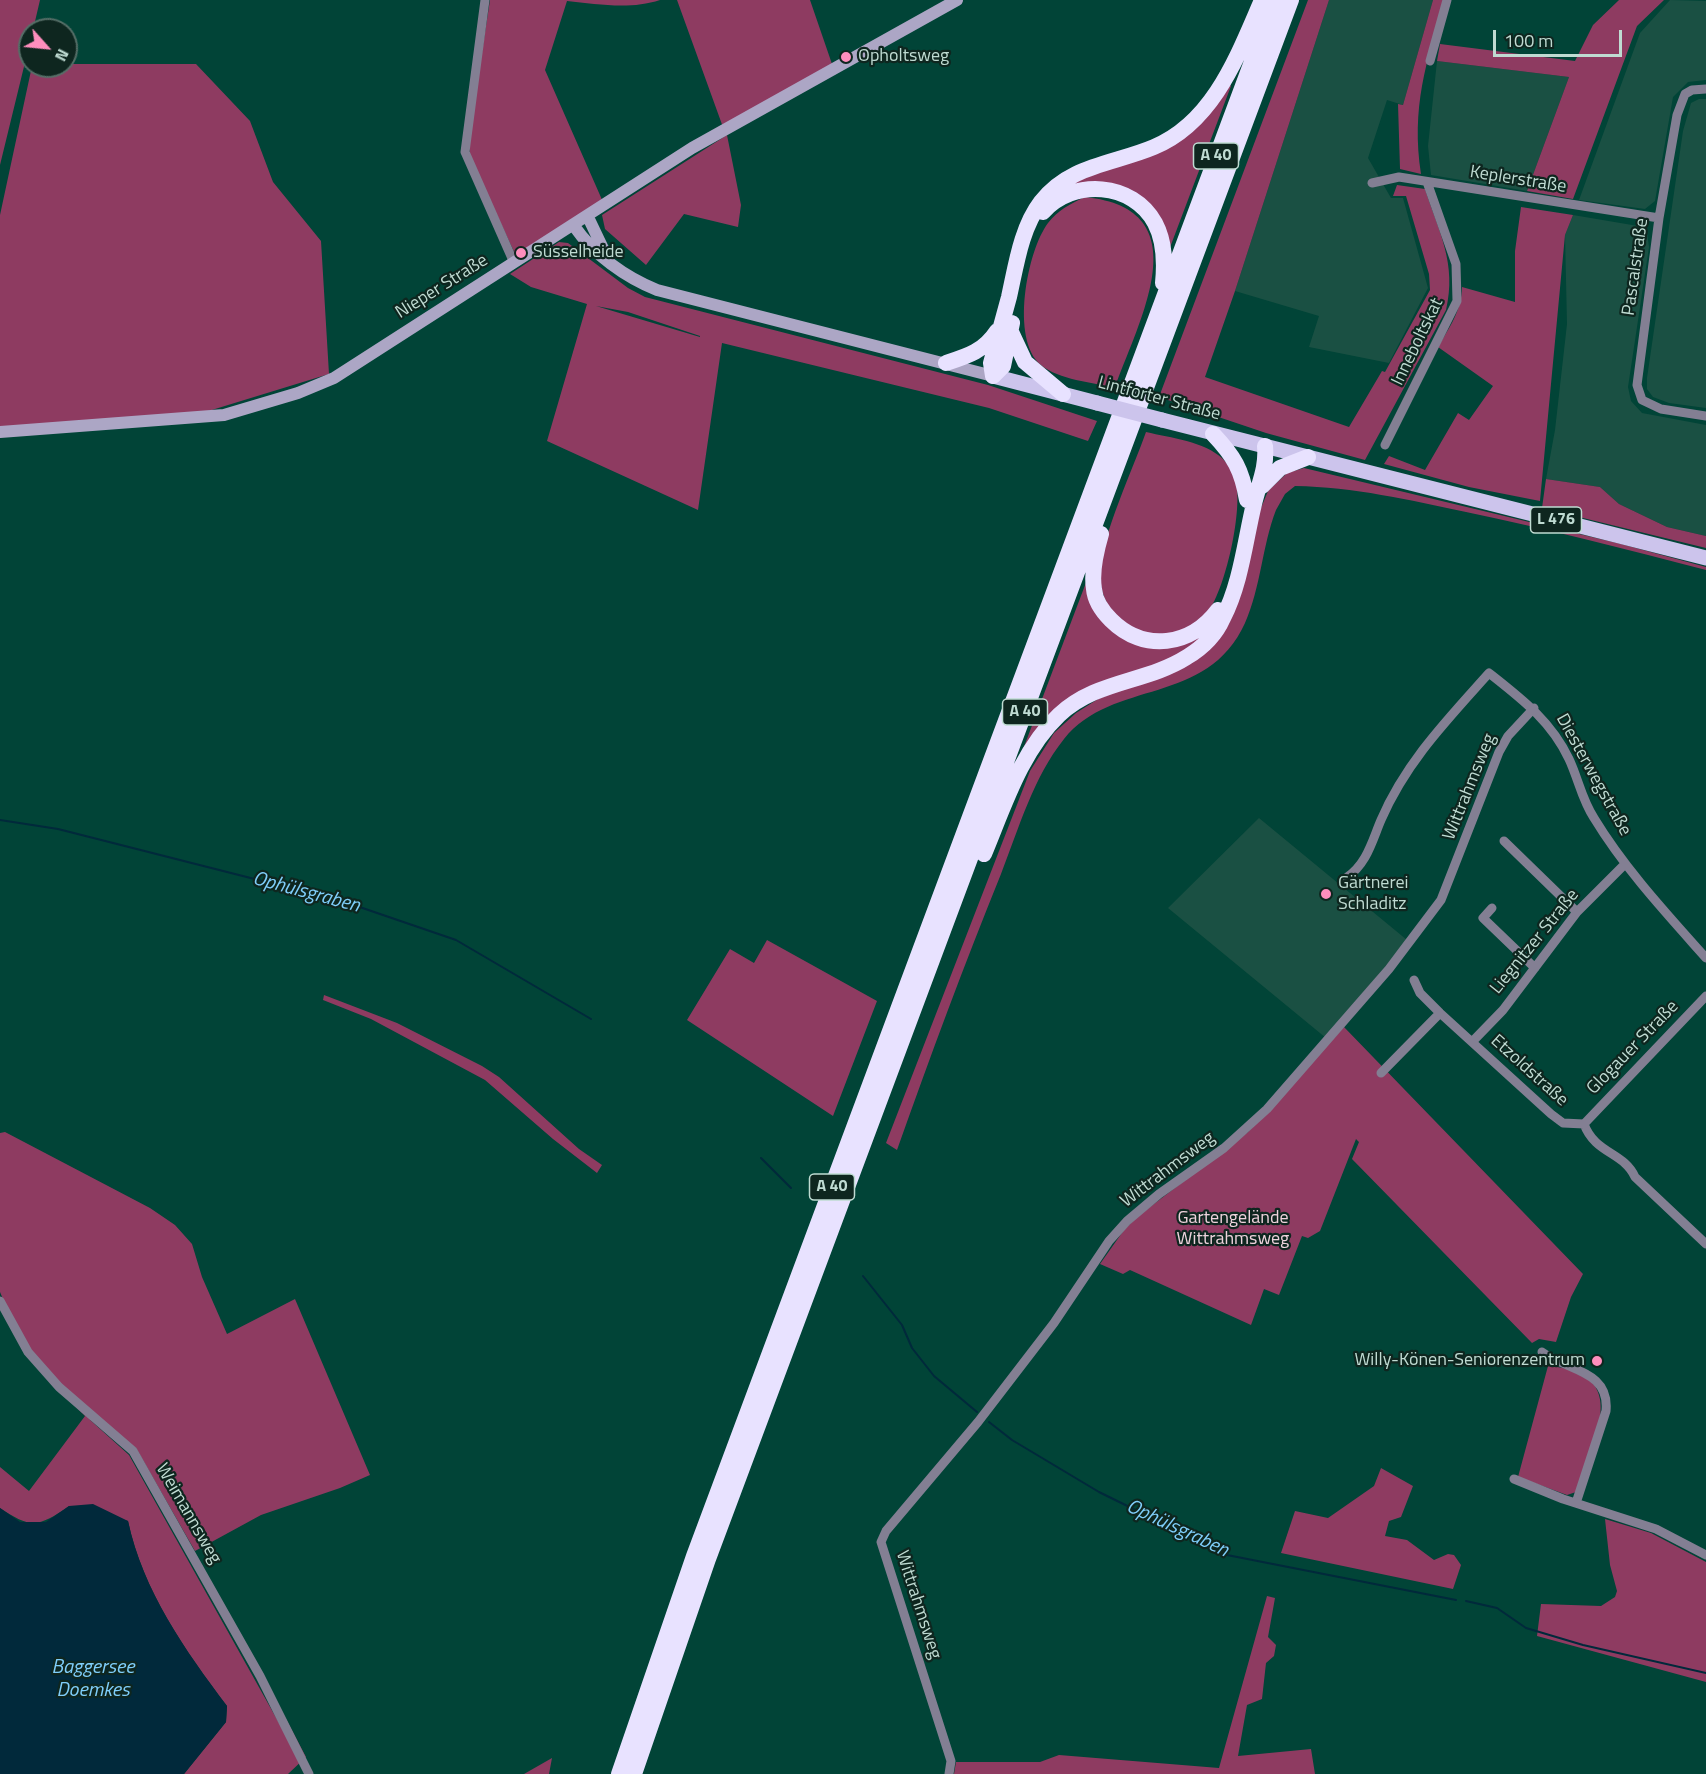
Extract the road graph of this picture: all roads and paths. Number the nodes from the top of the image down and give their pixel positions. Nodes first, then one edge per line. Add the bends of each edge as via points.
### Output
1 (485, 0) edge
2 (957, 0) edge
3 (1263, 0) edge
4 (1275, 0) edge
5 (1291, 0) edge
6 (1447, 0) edge
7 (942, 4) edge
8 (1430, 61) dead end
9 (1706, 90) edge
10 (1427, 182) junction
11 (1372, 183) dead end
12 (588, 217) junction
13 (1659, 219) junction
14 (574, 226) junction
15 (609, 261) junction
16 (514, 263) junction
17 (1158, 313) junction
18 (1006, 328) junction
19 (946, 363) junction
20 (993, 376) junction
21 (1063, 394) junction
22 (1706, 416) edge
23 (0, 432) edge
24 (1213, 434) junction
25 (1385, 445) dead end
26 (1265, 446) junction
27 (1123, 449) junction
28 (1308, 457) junction
29 (1251, 500) junction
30 (1706, 558) edge
31 (1534, 708) junction
32 (1504, 842) dead end
33 (1625, 864) junction
34 (1346, 878) dead end
35 (1492, 908) dead end
36 (1577, 912) junction
37 (1706, 958) edge
38 (1535, 968) junction
39 (927, 974) junction
40 (1414, 980) dead end
41 (1706, 996) edge
42 (1440, 1013) junction
43 (1472, 1042) junction
44 (1381, 1073) dead end
45 (1584, 1124) junction
46 (1706, 1244) edge
47 (0, 1301) edge
48 (1542, 1352) dead end
49 (1514, 1479) dead end
50 (1576, 1503) junction
51 (1706, 1555) edge
52 (309, 1774) edge
53 (619, 1774) edge
54 (634, 1774) edge
55 (949, 1774) edge

1 - 16 street via 465,152
2 - 7 main road, Nieper Straße
3 - 18 highway via 1222,83 1191,124 1154,147 1076,172 1040,202 1023,240
4 - 17 highway, A 40
5 - 27 highway, A 40
6 - 8 street
7 - 12 main road, Nieper Straße via 692,148
9 - 13 street, Pascalstraße via 1692,90 1680,103
10 - 11 street, Keplerstraße via 1399,177
10 - 13 street, Keplerstraße
10 - 25 street, Inneboltskat via 1456,264 1457,301
12 - 14 main road, Nieper Straße
12 - 15 main road, Lintforter Straße / L 476
13 - 22 street, Pascalstraße via 1638,393 1651,406
14 - 15 main road, Lintforter Straße / L 476 via 592,249
14 - 16 main road, Nieper Straße
15 - 19 main road, Lintforter Straße / L 476 via 657,290
16 - 23 main road, Nieper Straße via 334,378 298,393 224,415
17 - 18 highway via 1165,264 1155,222 1135,200 1102,188 1057,200 1045,210 1027,242
17 - 53 highway, A 40 via 690,1567
18 - 19 highway via 974,354
18 - 20 highway via 1003,366
18 - 21 highway via 1025,362
19 - 20 main road, Lintforter Straße / L 476
20 - 21 main road, Lintforter Straße / L 476
21 - 24 main road, Lintforter Straße / L 476, bridge
24 - 26 main road, Lintforter Straße / L 476
24 - 29 highway via 1242,473
26 - 28 main road, Lintforter Straße / L 476
26 - 29 highway via 1267,463
27 - 29 highway via 1116,488 1100,537 1094,590 1102,611 1120,629 1138,639 1173,641 1208,624 1230,582
27 - 39 highway, A 40
28 - 29 highway via 1280,468 1264,481
28 - 30 main road, Lintforter Straße / L 476
29 - 39 highway via 1236,583 1224,618 1201,647 1177,662 1110,684 1073,704 1044,731 1029,751 943,950
31 - 33 street, Diesterwegstraße via 1569,759 1592,815
31 - 34 street, Diesterwegstraße via 1489,673 1404,774 1370,850
31 - 55 street, Wittrahmsweg via 1498,752 1441,900 1389,969 1246,1130 1159,1194 1109,1241 1047,1332 978,1422 886,1531 881,1542 951,1761
32 - 36 street
33 - 36 street, Liegnitzer Straße
33 - 37 street, Diesterwegstraße
35 - 38 street via 1483,918
36 - 38 street, Liegnitzer Straße
38 - 43 street, Liegnitzer Straße
39 - 54 highway, A 40 via 708,1559
40 - 42 street, Etzoldstraße via 1420,993
41 - 45 street, Glogauer Straße
42 - 43 street, Etzoldstraße
42 - 44 street
43 - 45 street, Etzoldstraße via 1563,1123
45 - 46 street via 1590,1139 1631,1168 1635,1177
47 - 52 street, Weimannsweg via 28,1352 51,1378 133,1450 249,1657
48 - 50 street via 1596,1379 1607,1401
49 - 50 street
50 - 51 street via 1656,1529

